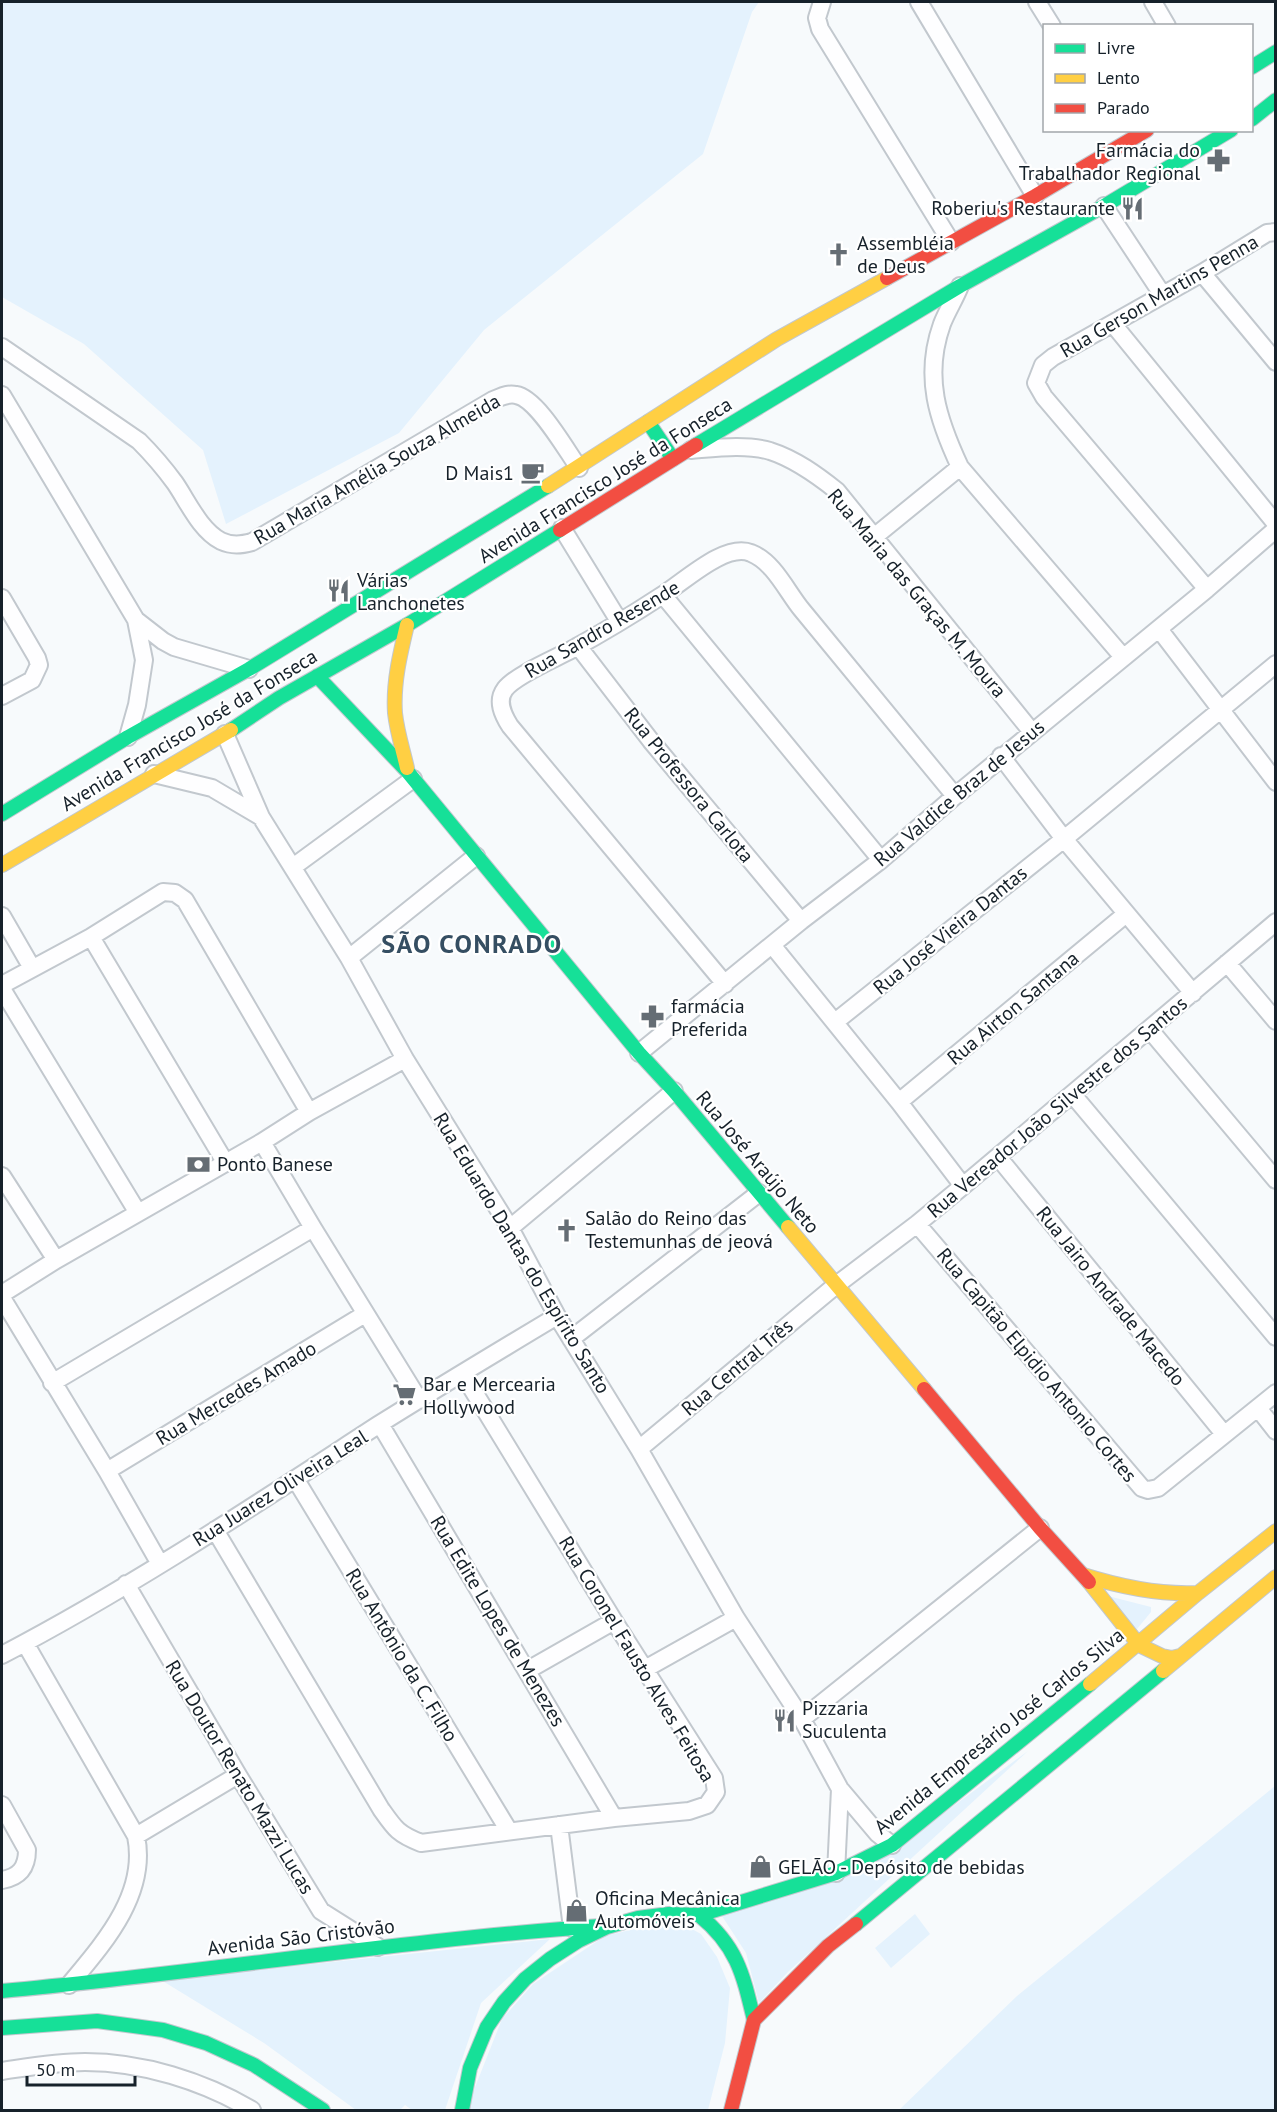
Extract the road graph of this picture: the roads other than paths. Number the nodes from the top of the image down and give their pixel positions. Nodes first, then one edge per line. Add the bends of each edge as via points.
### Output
1 (822, 2) edge
2 (919, 2) edge
3 (1037, 2) edge
4 (1153, 2) edge
5 (1051, 24) edge
6 (1166, 24) edge
7 (1275, 52) edge
8 (1253, 66) edge
9 (1275, 100) edge
10 (1275, 116) edge
11 (1254, 117) edge
12 (1140, 132) edge
13 (1228, 132) edge
14 (1122, 137) edge
15 (1035, 196) junction
16 (1104, 206) junction
17 (1275, 232) edge
18 (951, 242) junction
19 (1202, 273) junction
20 (960, 286) junction
21 (1162, 294) junction
22 (1113, 324) junction
23 (2, 347) edge
24 (1275, 362) edge
25 (2, 395) edge
26 (648, 422) junction
27 (690, 450) junction
28 (673, 459) junction
29 (960, 467) junction
30 (579, 468) junction
31 (1275, 524) edge
32 (562, 528) junction
33 (1275, 529) edge
34 (874, 537) junction
35 (1207, 589) junction
36 (663, 595) junction
37 (2, 598) edge
38 (136, 620) junction
39 (619, 621) junction
40 (406, 625) junction
41 (1159, 629) junction
42 (578, 646) junction
43 (1123, 657) junction
44 (1275, 664) edge
45 (249, 669) junction
46 (317, 676) junction
47 (2, 696) edge
48 (1221, 710) junction
49 (1032, 732) junction
50 (225, 734) junction
51 (128, 737) junction
52 (1001, 756) junction
53 (154, 774) junction
54 (410, 775) junction
55 (1275, 782) edge
56 (955, 796) junction
57 (2, 814) edge
58 (261, 818) junction
59 (1064, 839) junction
60 (476, 856) junction
61 (881, 860) junction
62 (2, 865) edge
63 (293, 867) junction
64 (1126, 914) junction
65 (2, 916) edge
66 (801, 921) junction
67 (1275, 922) edge
68 (91, 937) junction
69 (772, 945) junction
70 (349, 958) junction
71 (1227, 963) junction
72 (32, 968) junction
73 (725, 984) junction
74 (2, 987) edge
75 (1193, 993) junction
76 (1275, 1021) edge
77 (835, 1022) junction
78 (1149, 1030) junction
79 (639, 1053) junction
80 (405, 1059) junction
81 (674, 1091) junction
82 (1073, 1095) junction
83 (899, 1102) junction
84 (309, 1112) junction
85 (262, 1142) junction
86 (998, 1157) junction
87 (225, 1162) junction
88 (2, 1176) edge
89 (1275, 1180) edge
90 (963, 1186) junction
91 (759, 1193) junction
92 (138, 1213) junction
93 (917, 1224) junction
94 (313, 1228) junction
95 (510, 1228) junction
96 (56, 1260) junction
97 (835, 1286) junction
98 (2, 1296) edge
99 (365, 1314) junction
100 (557, 1316) junction
101 (1275, 1337) edge
102 (571, 1339) junction
103 (463, 1374) junction
104 (52, 1383) junction
105 (1275, 1393) edge
106 (419, 1400) junction
107 (1258, 1408) junction
108 (380, 1424) junction
109 (1275, 1431) edge
110 (1224, 1434) junction
111 (639, 1449) junction
112 (107, 1471) junction
113 (296, 1480) junction
114 (1040, 1528) junction
115 (215, 1530) junction
116 (1275, 1531) edge
117 (160, 1564) junction
118 (1083, 1575) junction
119 (1275, 1577) edge
120 (126, 1584) junction
121 (1198, 1593) junction
122 (736, 1618) junction
123 (614, 1621) junction
124 (25, 1643) junction
125 (1139, 1645) junction
126 (2, 1655) edge
127 (1180, 1656) junction
128 (645, 1669) junction
129 (528, 1670) junction
130 (802, 1719) junction
131 (238, 1775) junction
132 (840, 1789) junction
133 (2, 1805) edge
134 (614, 1818) junction
135 (559, 1825) junction
136 (508, 1830) junction
137 (135, 1836) junction
138 (892, 1845) junction
139 (836, 1873) junction
140 (2, 1880) edge
141 (699, 1915) junction
142 (606, 1926) junction
143 (572, 1928) junction
144 (378, 1947) junction
145 (69, 1985) junction
146 (2, 1991) edge
147 (754, 2020) junction
148 (2, 2028) edge
149 (2, 2071) edge
150 (252, 2110) edge
151 (323, 2110) edge
152 (462, 2110) edge
153 (731, 2110) edge

1 - 18 street via 817,18 820,29
2 - 15 street
3 - 5 street
4 - 6 street
7 - 8 main road
9 - 11 main road
10 - 11 main road
12 - 14 main road, Avenida Francisco José da Fonseca
13 - 16 main road, Avenida Francisco José da Fonseca
14 - 15 main road, Avenida Francisco José da Fonseca
15 - 18 main road, Avenida Francisco José da Fonseca
16 - 20 main road, Avenida Francisco José da Fonseca
16 - 21 street
17 - 19 street, Rua Gerson Martins Penna via 1267,233
18 - 26 main road, Avenida Francisco José da Fonseca via 777,339
19 - 21 street, Rua Gerson Martins Penna
19 - 24 street
20 - 27 main road, Avenida Francisco José da Fonseca
20 - 29 street via 942,325 933,381 944,432
21 - 22 street, Rua Gerson Martins Penna
22 - 31 street
22 - 35 street, Rua Gerson Martins Penna via 1053,357 1043,365 1036,383
23 - 30 street, Rua Maria Amélia Souza Almeida via 139,441 210,533 228,544 252,542 507,394 534,404
25 - 38 street
26 - 28 main road
26 - 30 main road, Avenida Francisco José da Fonseca
27 - 28 main road, Avenida Francisco José da Fonseca
27 - 34 street, Rua Maria das Graças M. Moura via 768,450 794,462 837,491
28 - 32 main road, Avenida Francisco José da Fonseca
29 - 34 street
29 - 43 street
30 - 45 main road, Avenida Francisco José da Fonseca
32 - 39 street
32 - 40 main road, Avenida Francisco José da Fonseca
33 - 35 street, Rua Valdice Braz de Jesus
34 - 49 street, Rua Maria das Graças M. Moura
35 - 41 street, Rua Valdice Braz de Jesus
36 - 39 street, Rua Sandro Resende
36 - 56 street, Rua Sandro Resende via 724,554 737,550 758,556
36 - 61 street
37 - 47 street via 39,665 32,680
38 - 45 street via 174,647
38 - 51 street via 144,660
39 - 42 street, Rua Sandro Resende
40 - 46 main road, Avenida Francisco José da Fonseca
40 - 54 main road via 394,704
41 - 43 street, Rua Valdice Braz de Jesus
41 - 48 street
42 - 66 street, Rua Professora Carlota via 651,741
42 - 73 street, Rua Sandro Resende via 509,685 503,691 503,715
43 - 49 street, Rua Valdice Braz de Jesus
44 - 48 street, Rua José Vieira Dantas
45 - 51 main road, Avenida Francisco José da Fonseca
46 - 50 main road, Avenida Francisco José da Fonseca
46 - 54 main road, Rua José Araújo Neto
48 - 55 street
48 - 59 street, Rua José Vieira Dantas
49 - 52 street, Rua Valdice Braz de Jesus
50 - 53 main road, Avenida Francisco José da Fonseca
50 - 58 street
51 - 57 main road, Avenida Francisco José da Fonseca
52 - 56 street, Rua Valdice Braz de Jesus
52 - 59 street
53 - 58 street, Rua Eduardo Dantas do Espírito Santo via 212,788
53 - 62 main road, Avenida Francisco José da Fonseca
54 - 60 main road, Rua José Araújo Neto
54 - 63 street
56 - 61 street, Rua Valdice Braz de Jesus
58 - 63 street, Rua Eduardo Dantas do Espírito Santo
59 - 64 street
59 - 77 street, Rua José Vieira Dantas
60 - 70 street
60 - 79 main road, Rua José Araújo Neto
61 - 66 street, Rua Valdice Braz de Jesus
63 - 70 street, Rua Eduardo Dantas do Espírito Santo
64 - 75 street
64 - 83 street, Rua Airton Santana
65 - 72 street
66 - 69 street, Rua Valdice Braz de Jesus
67 - 71 street, Rua Vereador João Silvestre dos Santos
68 - 72 street
68 - 84 street via 163,892 180,896
68 - 87 street
69 - 73 street, Rua Valdice Braz de Jesus
69 - 77 street
70 - 80 street, Rua Eduardo Dantas do Espírito Santo
71 - 75 street, Rua Vereador João Silvestre dos Santos
71 - 76 street
72 - 74 street
73 - 79 street, Rua Valdice Braz de Jesus
74 - 92 street
75 - 78 street, Rua Vereador João Silvestre dos Santos
77 - 83 street
78 - 82 street, Rua Vereador João Silvestre dos Santos
78 - 89 street
79 - 81 main road, Rua José Araújo Neto
80 - 84 street
80 - 95 street, Rua Eduardo Dantas do Espírito Santo
81 - 91 main road, Rua José Araújo Neto
81 - 95 street
82 - 86 street, Rua Vereador João Silvestre dos Santos
82 - 101 street
83 - 90 street
84 - 85 street
85 - 87 street
85 - 94 street
86 - 90 street, Rua Vereador João Silvestre dos Santos
86 - 110 street, Rua Jairo Andrade Macedo
87 - 92 street
88 - 96 street
90 - 93 street, Rua Vereador João Silvestre dos Santos
91 - 97 main road, Rua José Araújo Neto
91 - 102 street
92 - 96 street
93 - 97 street, Rua Vereador João Silvestre dos Santos
93 - 110 street, Rua Capitão Elpidio Antonio Cortes via 1142,1488 1158,1488
94 - 99 street
94 - 104 street
95 - 100 street, Rua Eduardo Dantas do Espírito Santo
96 - 98 street
97 - 111 street, Rua Central Três
97 - 114 main road, Rua José Araújo Neto
98 - 104 street
99 - 106 street
99 - 112 street, Rua Mercedes Amado
100 - 102 street, Rua Eduardo Dantas do Espírito Santo
100 - 103 street, Rua Juarez Oliveira Leal
102 - 111 street, Rua Eduardo Dantas do Espírito Santo
103 - 106 street, Rua Juarez Oliveira Leal
103 - 123 street, Rua Coronel Fausto Alves Feitosa
104 - 112 street
105 - 107 street, Rua Capitão Elpidio Antonio Cortes
106 - 108 street, Rua Juarez Oliveira Leal
107 - 109 street
107 - 110 street, Rua Capitão Elpidio Antonio Cortes
108 - 113 street, Rua Juarez Oliveira Leal
108 - 129 street, Rua Edite Lopes de Menezes
111 - 122 street, Rua Eduardo Dantas do Espírito Santo
112 - 117 street
113 - 115 street, Rua Juarez Oliveira Leal
113 - 136 street, Rua Antônio da C. Filho
114 - 118 main road, Rua José Araújo Neto
114 - 130 street
115 - 117 street, Rua Juarez Oliveira Leal
115 - 136 street, Rua Coronel Fausto Alves Feitosa via 398,1832 421,1843
116 - 121 main road, Avenida Empresário José Carlos Silva
117 - 120 street, Rua Juarez Oliveira Leal
118 - 121 main road via 1146,1592
118 - 125 main road, Rua José Araújo Neto
119 - 127 main road
120 - 124 street, Rua Juarez Oliveira Leal
120 - 131 street, Rua Doutor Renato Mazzi Lucas
121 - 125 main road, Avenida Empresário José Carlos Silva
122 - 128 street
122 - 130 street, Rua Eduardo Dantas do Espírito Santo
123 - 128 street, Rua Coronel Fausto Alves Feitosa
123 - 129 street
124 - 126 street, Rua Juarez Oliveira Leal
124 - 137 street
125 - 127 main road via 1172,1659
125 - 138 main road, Avenida Empresário José Carlos Silva
127 - 147 main road via 828,1946
128 - 134 street, Rua Coronel Fausto Alves Feitosa via 714,1778 716,1792 707,1804 689,1811
129 - 134 street, Rua Edite Lopes de Menezes
130 - 132 street, Rua Eduardo Dantas do Espírito Santo
131 - 137 street
131 - 144 street, Rua Doutor Renato Mazzi Lucas via 321,1911
132 - 138 street, Rua Eduardo Dantas do Espírito Santo
132 - 139 street
133 - 140 street via 27,1850 20,1873
134 - 135 street, Rua Coronel Fausto Alves Feitosa
135 - 136 street, Rua Coronel Fausto Alves Feitosa
135 - 143 street
137 - 145 street via 139,1851 129,1898 104,1943
138 - 139 main road, Avenida Empresário José Carlos Silva
139 - 141 main road, Avenida Empresário José Carlos Silva
141 - 142 main road, Avenida Empresário José Carlos Silva via 659,1915
141 - 147 main road via 727,1941 744,1980
142 - 143 main road, Avenida São Cristóvão
142 - 152 main road, Avenida Empresário José Carlos Silva via 550,1959 525,1979 499,2010 477,2047
143 - 144 main road, Avenida São Cristóvão
144 - 145 main road, Avenida São Cristóvão
145 - 146 main road, Avenida São Cristóvão
147 - 153 main road
148 - 151 main road via 97,2021 163,2030 206,2043 254,2065
149 - 150 street via 84,2061 122,2064 203,2086

